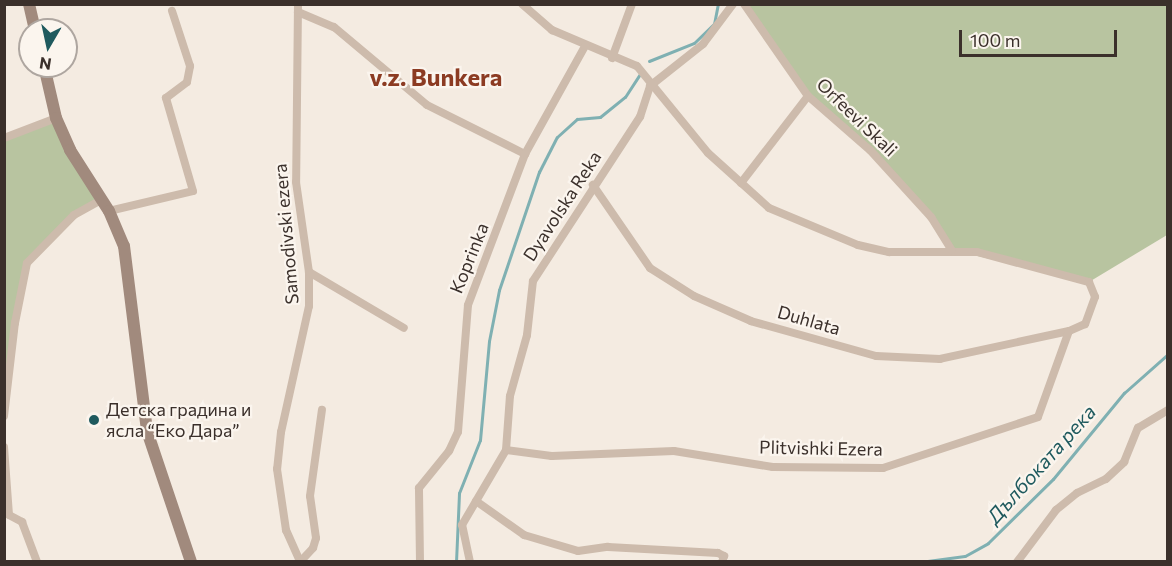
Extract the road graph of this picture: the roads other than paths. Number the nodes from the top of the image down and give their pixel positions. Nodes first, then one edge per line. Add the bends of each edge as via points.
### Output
1 (522, 4) edge
2 (632, 4) edge
3 (732, 4) edge
4 (744, 4) edge
5 (298, 8) edge
6 (172, 11) dead end
7 (585, 46) junction
8 (612, 58) junction
9 (47, 78) edge
10 (650, 86) junction
11 (808, 96) junction
12 (56, 118) junction
13 (4, 138) edge
14 (525, 154) junction
15 (741, 183) junction
16 (593, 185) junction
17 (101, 200) junction
18 (109, 211) junction
19 (952, 250) junction
20 (309, 272) junction
21 (404, 328) dead end
22 (1069, 331) junction
23 (322, 410) dead end
24 (1167, 410) edge
25 (4, 416) edge
26 (4, 447) edge
27 (506, 450) junction
28 (476, 501) junction
29 (7, 516) edge
30 (36, 561) edge
31 (190, 561) edge
32 (300, 561) edge
33 (420, 561) edge
34 (470, 561) edge
35 (722, 561) edge
36 (1017, 561) edge

1 - 7 street via 552,30
2 - 8 street
3 - 10 street via 703,44
4 - 11 street, Orfeevi Skali
5 - 14 street via 334,27 426,105
5 - 20 street, Samodivski ezera via 296,182
6 - 18 street via 190,66 187,82 166,98 193,191
7 - 8 street
7 - 14 street, Koprinka
8 - 10 street via 637,66 646,74
9 - 12 street
10 - 15 street via 708,153
10 - 16 street, Dyavolska Reka via 640,117
11 - 15 street
11 - 19 street, Orfeevi Skali via 870,150 931,217
12 - 13 street
12 - 17 street via 70,150
14 - 33 street, Koprinka via 468,305 458,432 449,451 419,488
15 - 19 street via 769,208 858,245 889,252
16 - 22 street, Duhlata via 650,268 694,296 751,321 876,356 914,361
16 - 27 street, Dyavolska Reka via 533,281 527,335 510,396
17 - 18 street
17 - 25 street via 74,215 27,263
18 - 31 street via 128,262 147,431
19 - 22 street via 977,252 1089,282 1095,297 1090,315 1085,324
20 - 21 street
20 - 32 street, Samodivski ezera via 308,315 281,432 277,469 286,530
22 - 27 street, Plitvishki Ezera via 1038,417 883,468 774,467 674,451 552,456
23 - 32 street, Samodivski ezera via 310,496 315,538 313,548
24 - 36 street via 1138,428 1124,462 1106,479 1077,493 1056,510
26 - 29 street
27 - 28 street, Dyavolska Reka
28 - 34 street, Dyavolska Reka via 462,525
28 - 35 street via 524,536 578,551 608,547 718,554 724,556
29 - 30 street via 22,522

